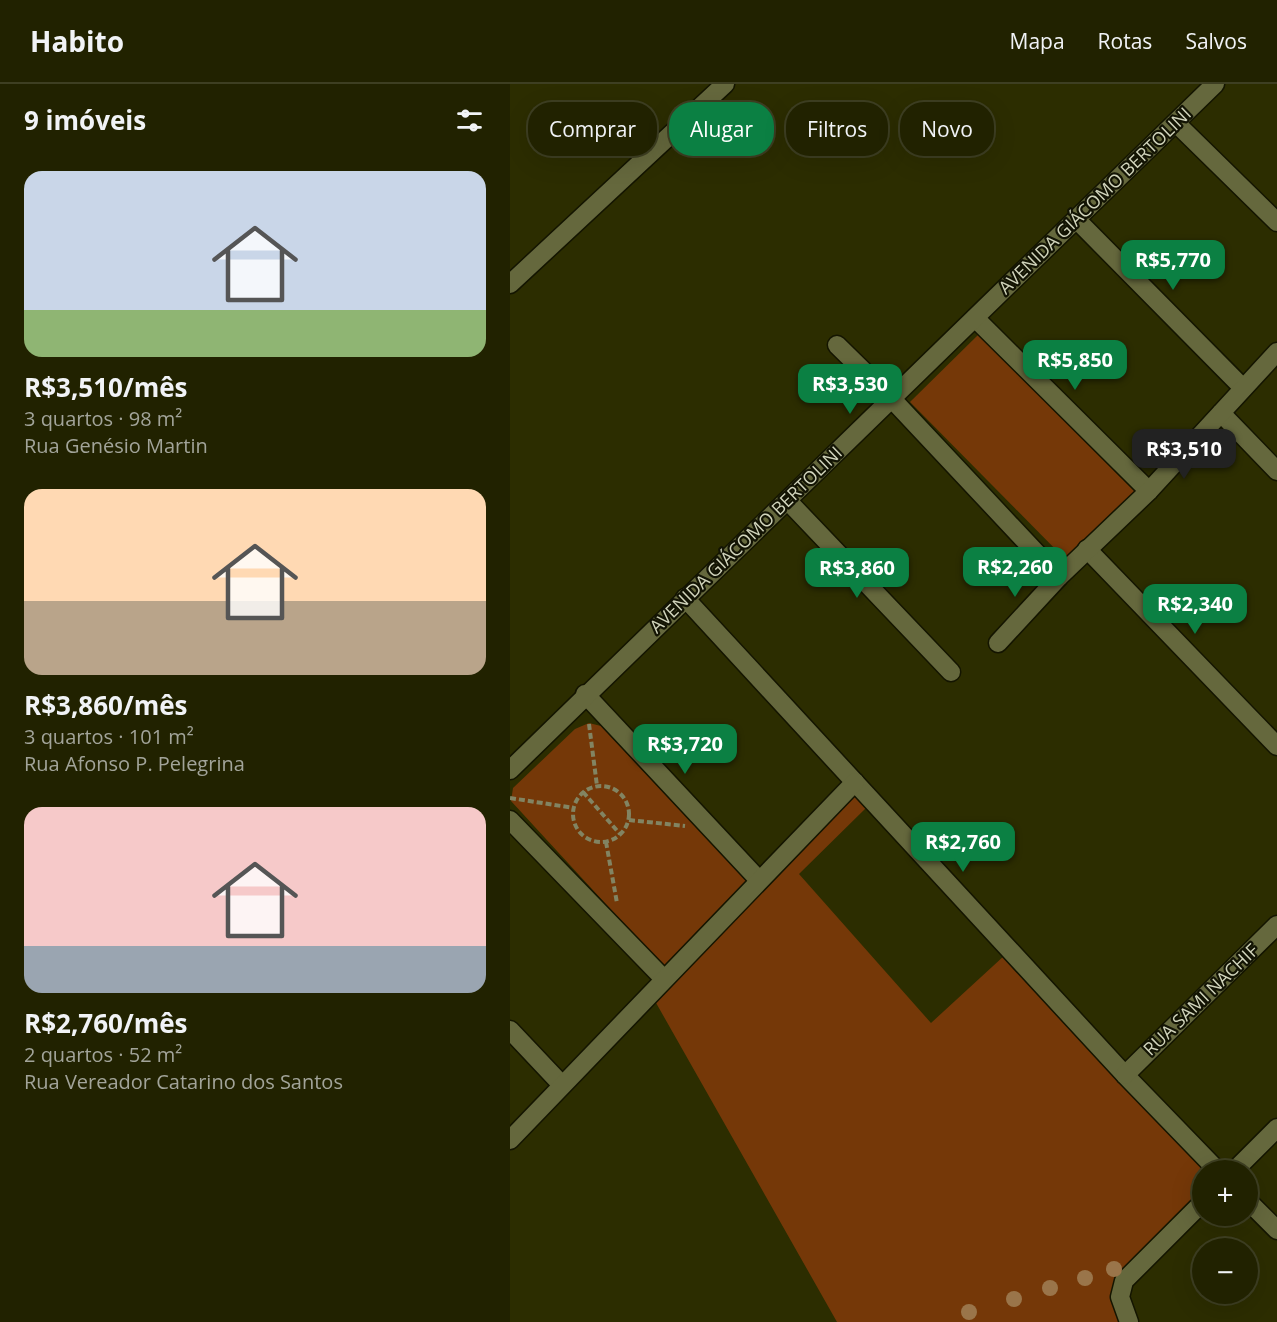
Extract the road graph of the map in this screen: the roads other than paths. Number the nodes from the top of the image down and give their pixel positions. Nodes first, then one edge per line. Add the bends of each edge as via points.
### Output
1 (725, 84) edge
2 (1215, 84) edge
3 (1176, 123) junction
4 (1076, 219) junction
5 (1277, 222) edge
6 (510, 284) edge
7 (975, 318) junction
8 (837, 345) dead end
9 (1277, 352) edge
10 (1243, 388) junction
11 (892, 399) junction
12 (1221, 413) junction
13 (1277, 471) edge
14 (1149, 491) junction
15 (788, 501) junction
16 (1087, 549) junction
17 (1059, 577) junction
18 (686, 598) junction
19 (998, 643) dead end
20 (951, 672) dead end
21 (585, 694) junction
22 (1277, 746) edge
23 (510, 770) edge
24 (855, 782) junction
25 (510, 820) edge
26 (759, 880) junction
27 (1277, 926) edge
28 (664, 979) junction
29 (510, 1030) edge
30 (1125, 1075) junction
31 (562, 1085) junction
32 (1277, 1128) edge
33 (510, 1140) edge
34 (1207, 1160) edge
35 (1245, 1160) edge
36 (1258, 1211) edge
37 (1192, 1213) edge
38 (1277, 1230) edge
39 (1127, 1318) edge

1 - 6 street
2 - 3 street, AVENIDA GIÁCOMO BERTOLINI
3 - 4 street, AVENIDA GIÁCOMO BERTOLINI
3 - 5 street
4 - 7 street, AVENIDA GIÁCOMO BERTOLINI
4 - 10 street
7 - 11 street, AVENIDA GIÁCOMO BERTOLINI
7 - 14 street
8 - 11 street
9 - 10 street
10 - 12 street
11 - 15 street, AVENIDA GIÁCOMO BERTOLINI
11 - 17 street
12 - 13 street
12 - 14 street
14 - 16 street
15 - 18 street, AVENIDA GIÁCOMO BERTOLINI
15 - 20 street
16 - 17 street
16 - 22 street
17 - 19 street
18 - 21 street, AVENIDA GIÁCOMO BERTOLINI
18 - 24 street
21 - 23 street, AVENIDA GIÁCOMO BERTOLINI
21 - 26 street
24 - 26 street
24 - 30 street
25 - 28 street
26 - 28 street
27 - 30 street, RUA SAMI NACHIF
28 - 31 street
29 - 31 street
30 - 34 street
31 - 33 street
32 - 35 street
36 - 38 street
37 - 39 street via 1124,1281 1120,1297

